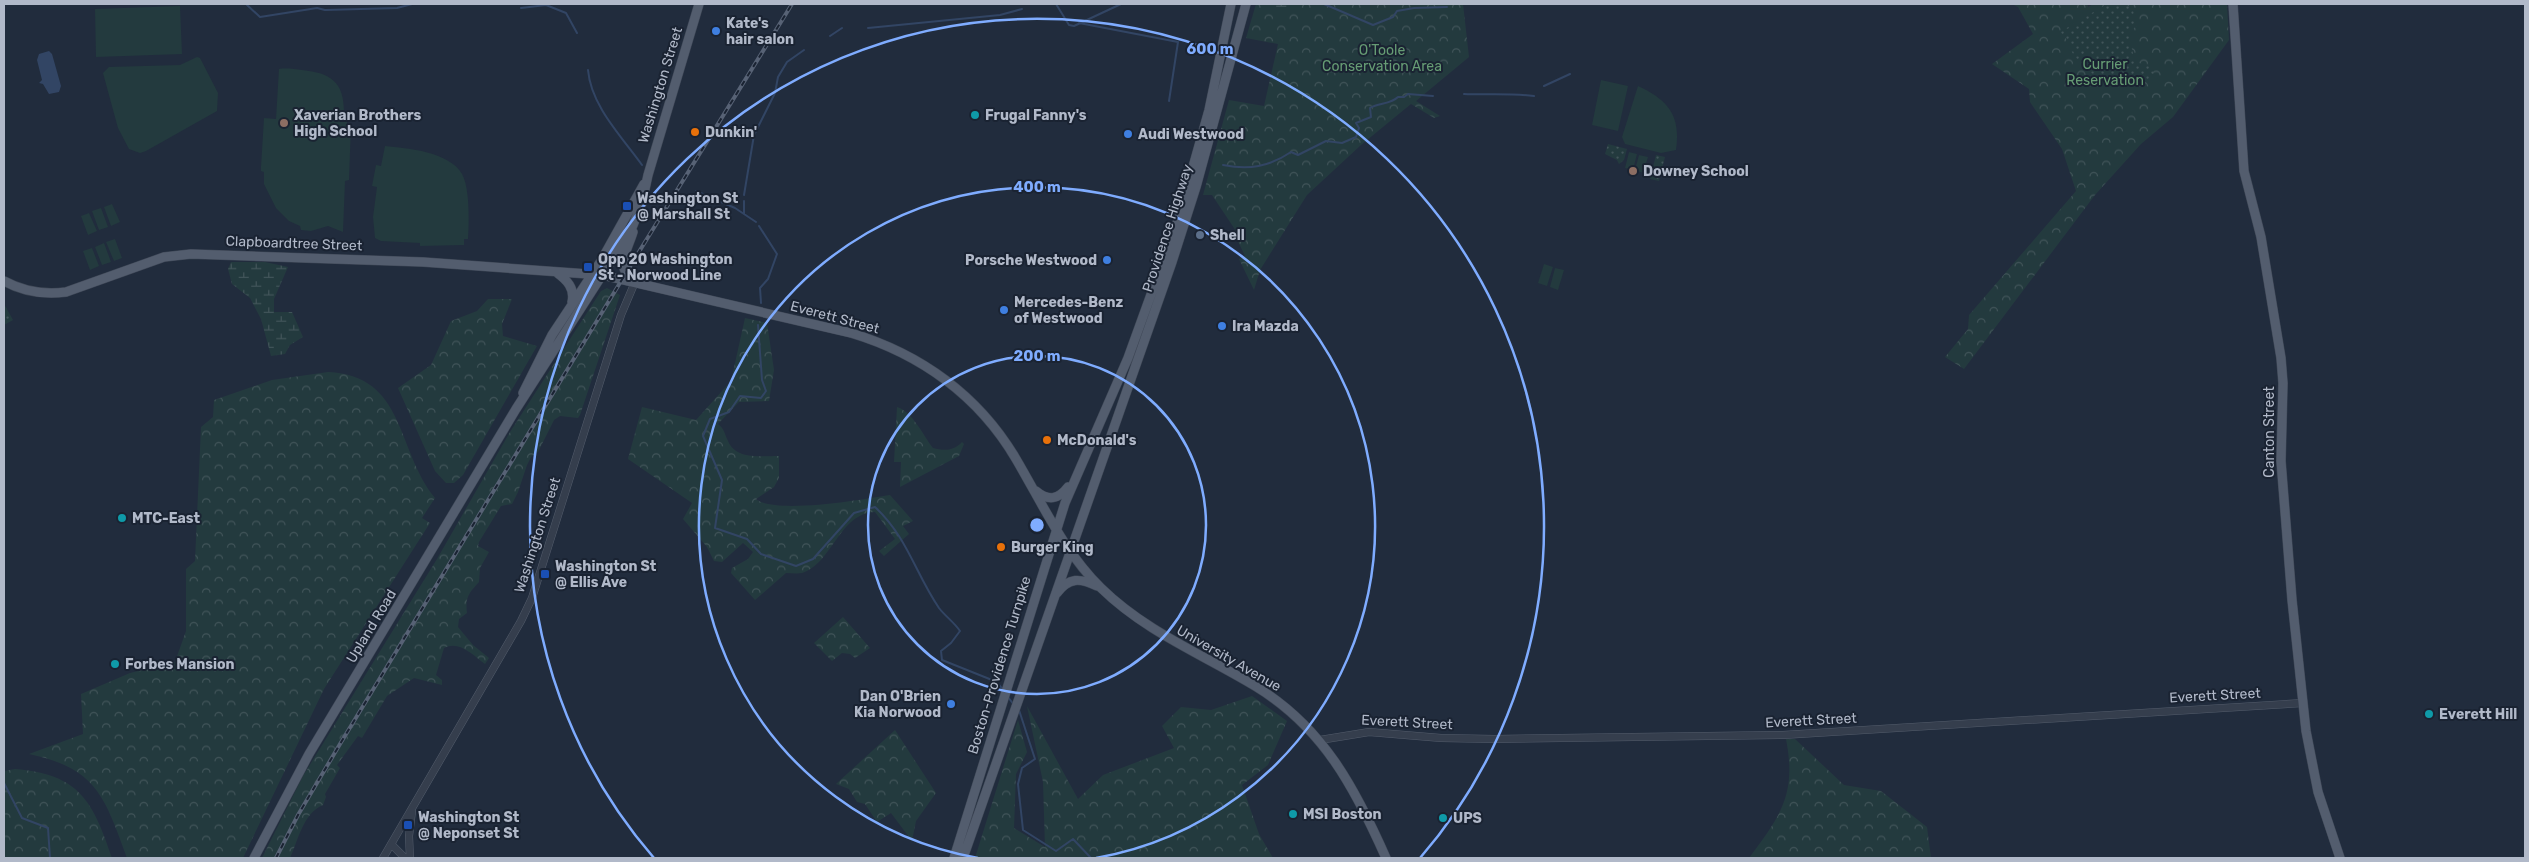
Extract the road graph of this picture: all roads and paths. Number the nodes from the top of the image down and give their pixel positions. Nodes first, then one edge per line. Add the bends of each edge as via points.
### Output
1 (699, 4) edge
2 (1231, 4) edge
3 (1246, 4) edge
4 (2233, 4) edge
5 (648, 175) junction
6 (638, 217) junction
7 (554, 271) junction
8 (591, 274) junction
9 (602, 275) junction
10 (4, 281) edge
11 (634, 282) junction
12 (571, 305) junction
13 (1122, 371) joint
14 (1133, 372) joint
15 (516, 409) junction
16 (1076, 477) junction
17 (1031, 486) junction
18 (1056, 529) junction
19 (1070, 549) junction
20 (1102, 589) junction
21 (1051, 601) junction
22 (2303, 703) junction
23 (1320, 740) junction
24 (412, 808) junction
25 (393, 841) junction
26 (408, 845) junction
27 (254, 858) edge
28 (382, 858) edge
29 (405, 858) edge
30 (410, 858) edge
31 (954, 858) edge
32 (963, 858) edge
33 (1386, 858) edge
34 (2340, 858) edge

1 - 5 main road, Washington Street
2 - 13 main road, Providence Highway via 1214,90 1189,185 1158,279
3 - 14 main road, Providence Highway via 1192,199
4 - 22 main road, Canton Street via 2244,171 2261,237 2281,358 2281,461
5 - 6 main road, Washington Street
5 - 8 main road, Washington Street via 623,224
6 - 9 main road, Washington Street
6 - 11 main road via 622,266
7 - 8 main road, Clapboardtree Street
7 - 10 main road, Clapboardtree Street via 423,262 191,254 159,259 54,294 28,292
7 - 12 main road via 570,286 573,293
8 - 9 main road, Everett Street
8 - 12 main road, Upland Road
9 - 11 main road, Everett Street
9 - 15 main road, Upland Road
11 - 17 main road, Everett Street via 851,333 900,351 941,376 975,405 1001,437
11 - 24 street, Washington Street via 618,323 532,598
12 - 15 main road, Upland Road via 538,360
13 - 16 main road, Boston-Providence Turnpike
14 - 19 main road, Boston-Providence Turnpike
15 - 27 main road, Upland Road via 309,754
16 - 17 main road via 1056,498 1044,496
16 - 18 main road, Boston-Providence Turnpike
17 - 18 main road, Everett Street
18 - 19 main road, Everett Street
18 - 31 main road, Boston-Providence Turnpike
19 - 20 main road, University Avenue
19 - 21 main road, Boston-Providence Turnpike
20 - 21 main road via 1084,581 1071,580
20 - 23 main road, University Avenue via 1161,635 1268,695
21 - 32 main road, Boston-Providence Turnpike
22 - 23 street, Everett Street via 1783,735 1441,738 1369,732
22 - 34 main road, Canton Street via 2317,790
23 - 33 main road, University Avenue via 1344,774
24 - 25 street, Washington Street
24 - 26 street
25 - 26 street
25 - 28 street, Washington Street
25 - 29 street
26 - 30 street

